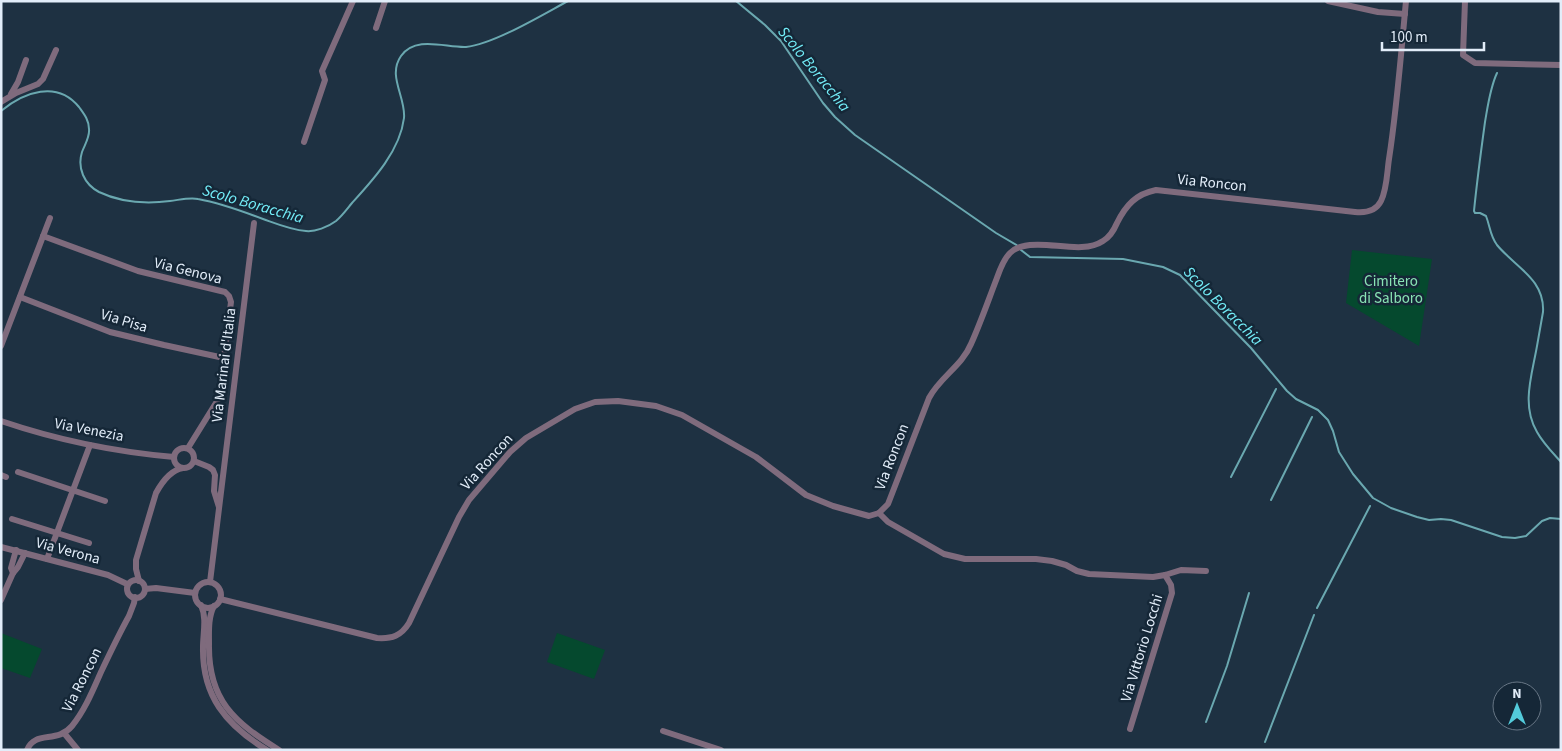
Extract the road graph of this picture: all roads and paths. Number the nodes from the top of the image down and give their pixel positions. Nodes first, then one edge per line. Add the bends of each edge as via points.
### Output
1 (353, 1) edge
2 (385, 1) edge
3 (1328, 1) edge
4 (1406, 1) edge
5 (1465, 1) edge
6 (1405, 14) junction
7 (376, 28) dead end
8 (56, 50) dead end
9 (26, 60) dead end
10 (1561, 65) edge
11 (8, 97) junction
12 (1, 102) edge
13 (304, 142) dead end
14 (50, 218) dead end
15 (254, 223) dead end
16 (43, 236) junction
17 (20, 297) junction
18 (1, 346) edge
19 (224, 358) junction
20 (1, 421) edge
21 (90, 445) junction
22 (188, 448) junction
23 (174, 457) junction
24 (194, 461) junction
25 (182, 468) junction
26 (18, 472) dead end
27 (73, 490) junction
28 (105, 501) dead end
29 (220, 510) junction
30 (879, 513) junction
31 (12, 519) dead end
32 (57, 533) junction
33 (88, 543) dead end
34 (1, 546) edge
35 (16, 550) junction
36 (24, 553) junction
37 (48, 559) junction
38 (1206, 572) dead end
39 (13, 573) junction
40 (1165, 575) junction
41 (139, 581) junction
42 (210, 582) junction
43 (127, 584) junction
44 (145, 589) junction
45 (195, 593) junction
46 (135, 597) junction
47 (220, 598) junction
48 (1, 600) edge
49 (201, 605) junction
50 (214, 606) junction
51 (1130, 730) dead end
52 (663, 732) dead end
53 (64, 733) junction
54 (27, 750) edge
55 (78, 750) edge
56 (267, 750) edge
57 (279, 750) edge
58 (720, 750) edge

1 - 13 street via 322,72 324,80
2 - 7 street
3 - 6 street via 1378,12
4 - 6 street, Via Roncon
5 - 10 street via 1463,55 1469,60
6 - 30 street, Via Roncon via 1384,192 1382,201 1374,209 1355,212 1156,190 1137,196 1130,202 1111,233 1100,243 1023,246 1010,252 1001,266 971,346 929,398 888,504
8 - 11 street via 38,84
9 - 11 street
11 - 12 street
14 - 16 street
15 - 29 street, Via Marinai d'Italia
16 - 17 street
16 - 19 street, Via Genova via 138,271 225,292 231,302
17 - 18 street
17 - 19 street, Via Pisa via 120,334
19 - 22 street, Via Genova via 219,398
20 - 21 street, Via Venezia
21 - 23 street, Via Venezia
21 - 27 street
22 - 23 street via 179,449
22 - 24 street
23 - 25 street via 177,466
24 - 25 street via 188,468
24 - 29 street, Via Marinai d'Italia via 213,470 214,491
25 - 41 street via 176,469 156,493 136,560
26 - 27 street
27 - 28 street
27 - 32 street
29 - 42 street, Via Marinai d'Italia
30 - 40 street, Via Vittorio Locchi via 888,522 944,554 965,559 1036,558 1089,574
30 - 47 street, Via Roncon via 869,516 806,495 756,457 674,411 627,402 594,402 570,412 518,444 469,500 409,623 400,634 387,639 377,638
31 - 32 street
32 - 33 street
32 - 37 street
34 - 35 street, Via Verona
35 - 36 street, Via Verona
35 - 39 street
36 - 37 street, Via Verona
36 - 39 street
37 - 43 street, Via Verona via 108,575
38 - 40 street, Via Vittorio Locchi via 1181,570
39 - 48 street
40 - 51 street, Via Vittorio Locchi via 1172,592
41 - 43 street via 132,580
41 - 44 street
42 - 45 street via 200,585
42 - 47 street via 218,587
43 - 46 street via 128,593
44 - 45 street
44 - 46 street via 141,596
45 - 49 street
46 - 53 street, Via Roncon via 91,694 74,723
47 - 50 street
49 - 50 street
49 - 56 street via 206,682 213,698 237,729
50 - 57 street via 210,616 209,652 216,690 242,724
52 - 58 street
53 - 54 street, Via Roncon via 35,740
53 - 55 street

